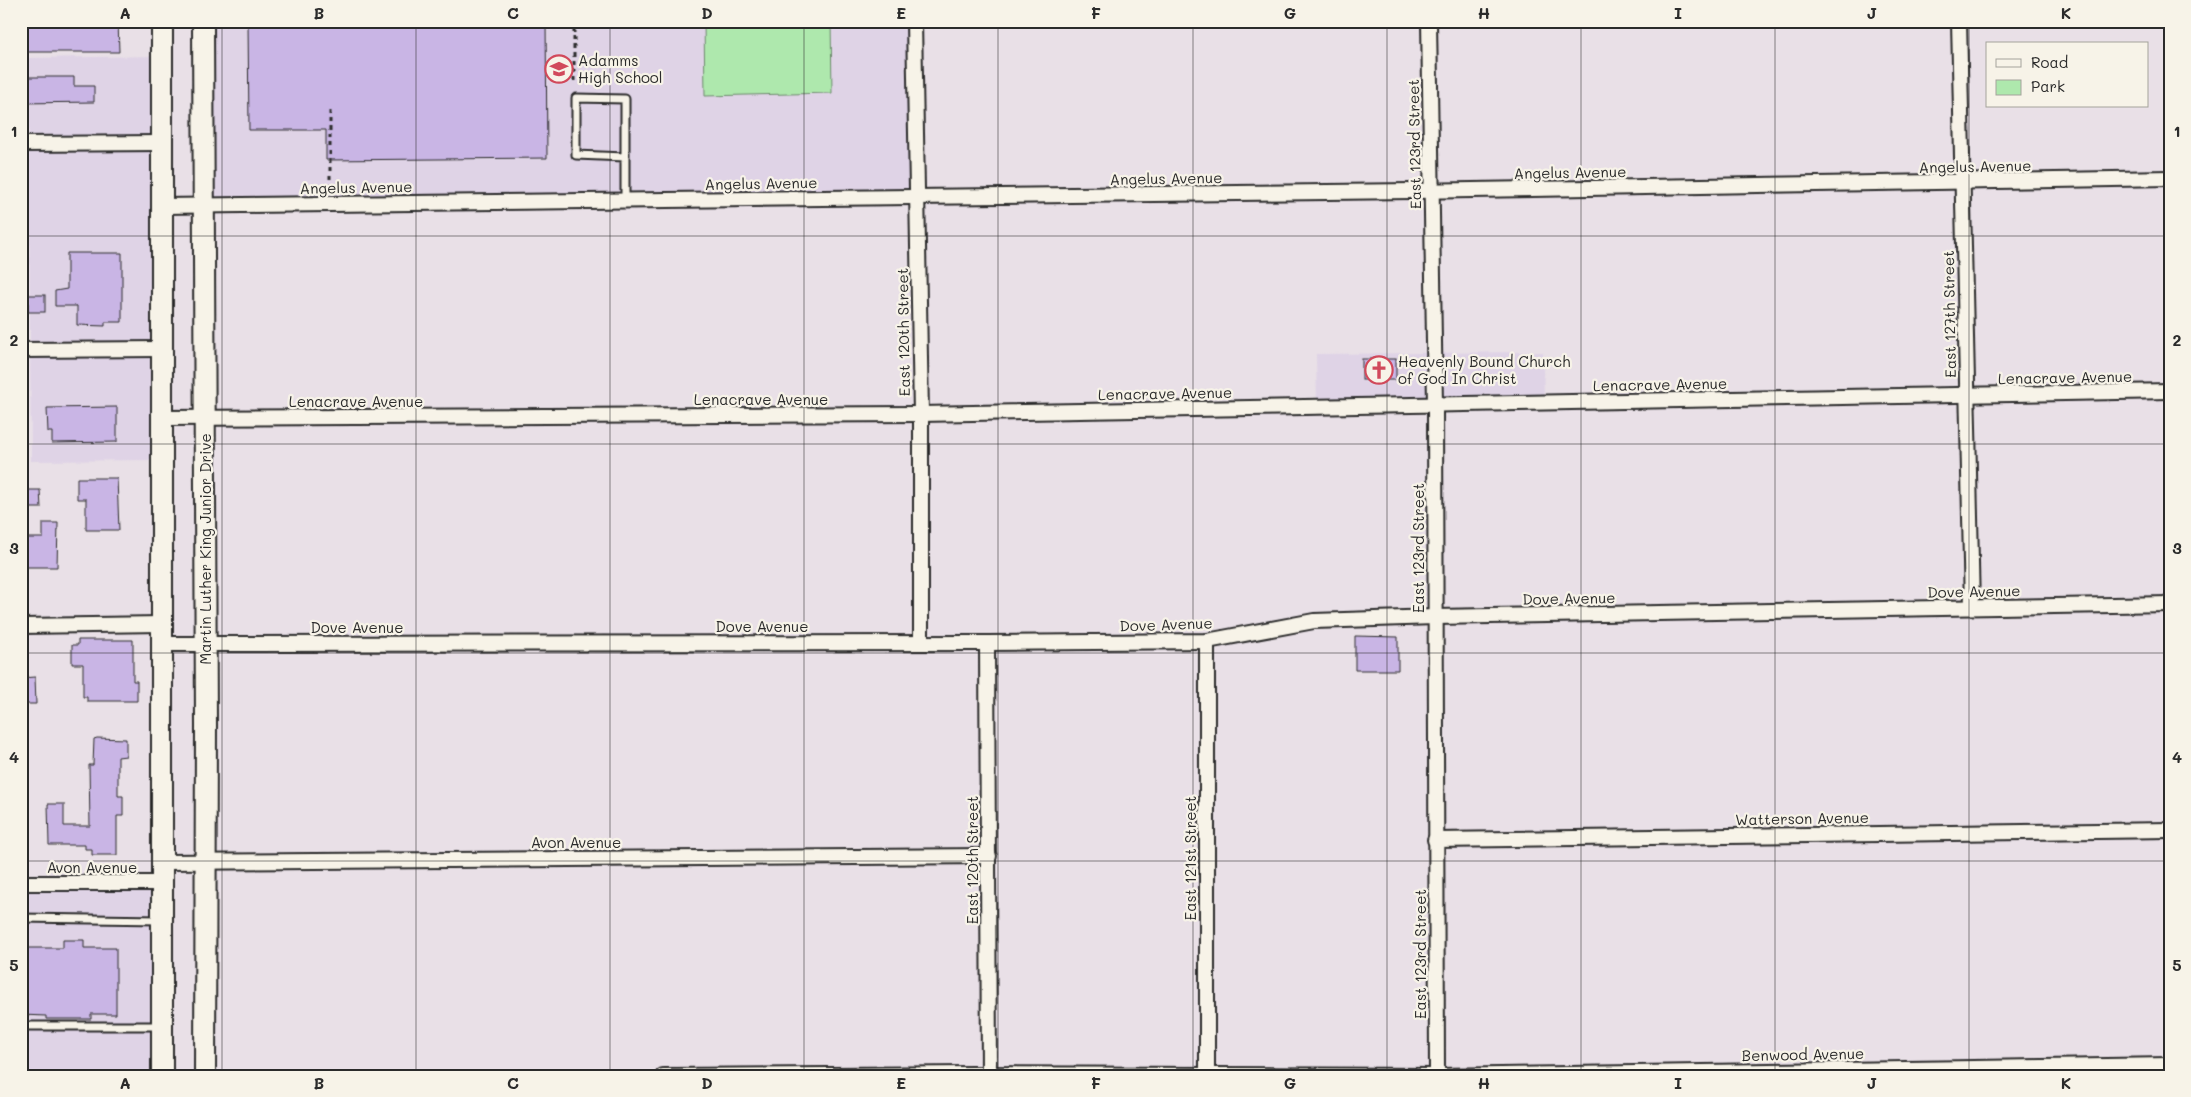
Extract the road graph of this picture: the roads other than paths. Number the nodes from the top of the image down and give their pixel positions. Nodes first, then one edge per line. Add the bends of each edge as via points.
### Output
1 (162, 21) edge
2 (203, 21) edge
3 (914, 21) edge
4 (1429, 21) edge
5 (1959, 21) edge
6 (162, 143) junction
7 (21, 144) edge
8 (625, 157) junction
9 (2170, 178) edge
10 (1962, 182) junction
11 (1431, 191) junction
12 (917, 198) junction
13 (625, 201) junction
14 (204, 205) junction
15 (162, 206) junction
16 (162, 349) junction
17 (21, 350) edge
18 (2170, 391) edge
19 (1967, 394) junction
20 (1435, 405) junction
21 (921, 414) junction
22 (162, 418) junction
23 (205, 418) junction
24 (2170, 604) edge
25 (1972, 607) junction
26 (1435, 617) junction
27 (162, 624) junction
28 (21, 626) edge
29 (1207, 641) junction
30 (921, 642) junction
31 (987, 643) junction
32 (162, 644) junction
33 (206, 644) junction
34 (2170, 830) edge
35 (1435, 840) junction
36 (989, 856) junction
37 (205, 861) junction
38 (163, 862) junction
39 (21, 883) edge
40 (163, 883) junction
41 (21, 918) edge
42 (163, 920) junction
43 (21, 1026) edge
44 (162, 1026) junction
45 (2170, 1065) edge
46 (989, 1075) edge
47 (1207, 1075) edge
48 (162, 1076) edge
49 (205, 1076) edge
50 (663, 1076) edge
51 (1437, 1076) edge

1 - 6 main road
2 - 14 main road, Martin Luther King Junior Drive
3 - 12 street, East 120th Street
4 - 11 street, East 123rd Street
5 - 10 street, East 127th Street
6 - 7 street
6 - 15 main road
8 - 8 lane via 625,99 576,98 576,155
8 - 13 lane
9 - 10 street, Angelus Avenue
10 - 11 street, Angelus Avenue
10 - 19 street, East 127th Street
11 - 12 street, Angelus Avenue
11 - 20 street, East 123rd Street
12 - 13 street, Angelus Avenue
12 - 21 street, East 120th Street
13 - 14 street, Angelus Avenue
14 - 15 street, Angelus Avenue
14 - 23 main road, Martin Luther King Junior Drive
15 - 16 main road
16 - 17 street
16 - 22 main road
18 - 19 street, Lenacrave Avenue
19 - 20 street, Lenacrave Avenue
19 - 25 street, East 127th Street
20 - 21 street, Lenacrave Avenue
20 - 26 street, East 123rd Street
21 - 23 street, Lenacrave Avenue
21 - 30 street, East 120th Street
22 - 23 street, Lenacrave Avenue
22 - 27 main road
23 - 33 main road, Martin Luther King Junior Drive
24 - 25 street, Dove Avenue
25 - 26 street, Dove Avenue
26 - 29 street, Dove Avenue via 1314,621
26 - 35 street, East 123rd Street
27 - 28 street
27 - 32 main road
29 - 31 street, Dove Avenue
29 - 47 street, East 121st Street
30 - 31 street, Dove Avenue
30 - 33 street, Dove Avenue
31 - 36 street, East 120th Street
32 - 33 street, Dove Avenue
32 - 38 main road
33 - 37 main road, Martin Luther King Junior Drive
34 - 35 street, Watterson Avenue
35 - 51 street, East 123rd Street
36 - 37 street, Avon Avenue
36 - 46 street, East 120th Street
37 - 38 street, Avon Avenue
37 - 49 main road, Martin Luther King Junior Drive
38 - 40 main road
39 - 40 street, Avon Avenue
40 - 42 main road
41 - 42 lane
42 - 44 main road
43 - 44 lane
44 - 48 main road
45 - 51 street, Benwood Avenue
46 - 47 street, Benwood Avenue
46 - 50 street, Benwood Avenue
47 - 51 street, Benwood Avenue

